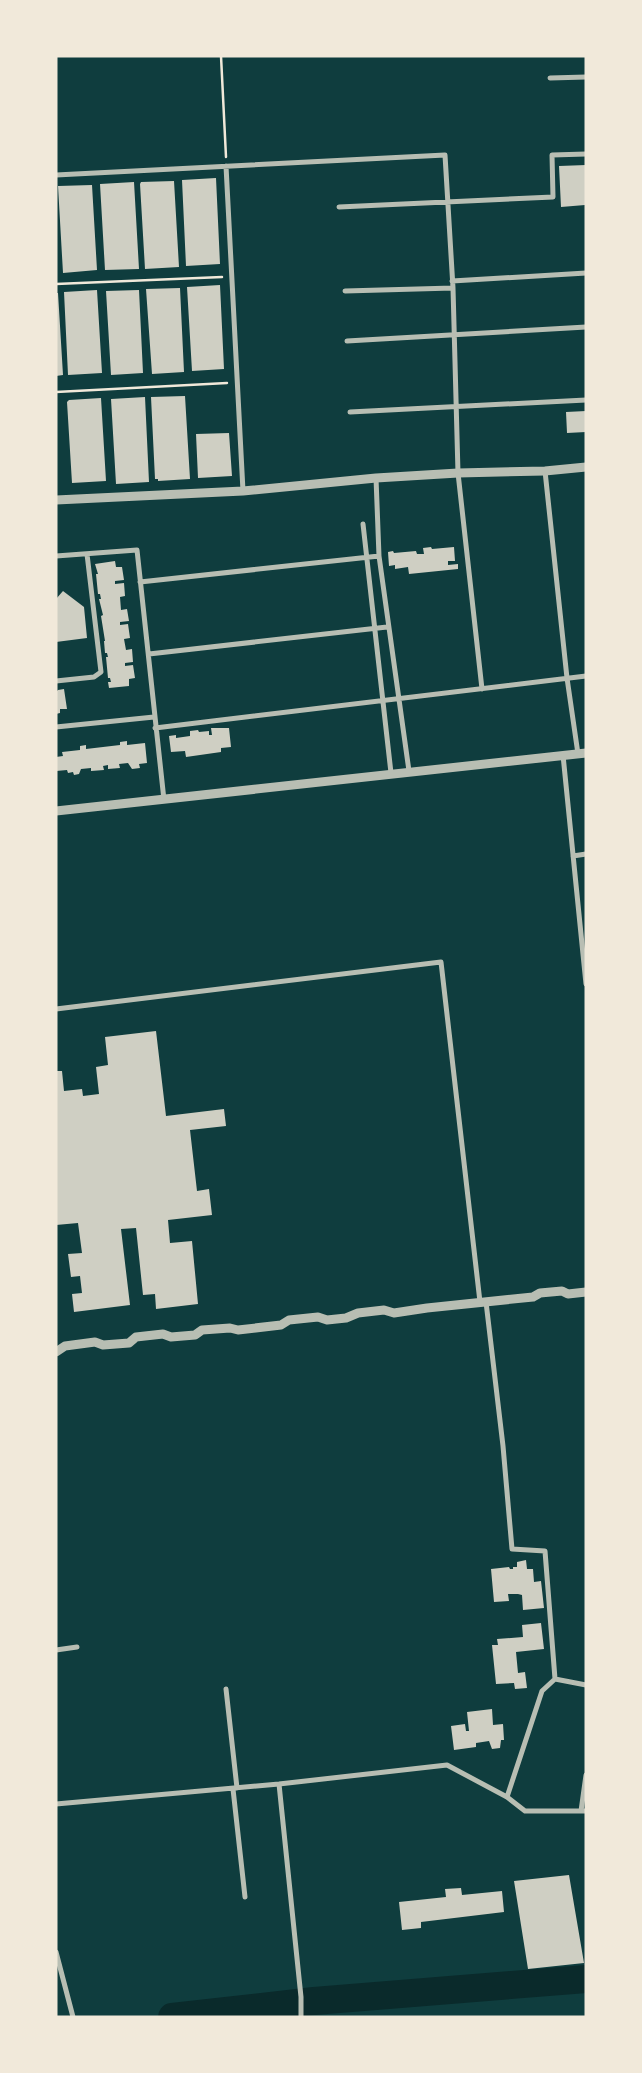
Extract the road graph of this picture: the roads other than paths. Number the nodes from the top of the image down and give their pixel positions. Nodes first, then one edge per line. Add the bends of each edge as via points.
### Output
1 (586, 77) edge
2 (550, 78) dead end
3 (586, 154) edge
4 (226, 166) junction
5 (56, 175) edge
6 (447, 202) junction
7 (339, 207) dead end
8 (586, 273) edge
9 (452, 281) junction
10 (453, 288) junction
11 (346, 291) dead end
12 (586, 326) edge
13 (453, 333) junction
14 (347, 341) dead end
15 (586, 400) edge
16 (456, 407) junction
17 (350, 412) dead end
18 (586, 467) edge
19 (545, 471) junction
20 (458, 473) junction
21 (376, 478) junction
22 (244, 491) junction
23 (56, 500) edge
24 (363, 524) dead end
25 (88, 554) junction
26 (56, 556) edge
27 (379, 556) junction
28 (366, 557) junction
29 (140, 582) junction
30 (388, 627) junction
31 (376, 628) junction
32 (149, 654) junction
33 (586, 676) edge
34 (567, 678) junction
35 (56, 681) edge
36 (482, 689) junction
37 (400, 697) junction
38 (383, 699) junction
39 (154, 716) junction
40 (56, 727) edge
41 (155, 728) junction
42 (582, 753) edge
43 (563, 755) junction
44 (409, 771) junction
45 (391, 773) junction
46 (164, 800) junction
47 (56, 811) edge
48 (586, 854) edge
49 (573, 856) junction
50 (583, 939) edge
51 (586, 984) edge
52 (56, 1009) edge
53 (586, 1292) edge
54 (483, 1301) junction
55 (56, 1352) edge
56 (77, 1647) dead end
57 (56, 1650) edge
58 (554, 1679) junction
59 (586, 1685) edge
60 (226, 1689) dead end
61 (586, 1775) edge
62 (279, 1784) junction
63 (235, 1789) junction
64 (508, 1797) junction
65 (56, 1804) edge
66 (583, 1811) edge
67 (245, 1897) dead end
68 (56, 1952) edge
69 (73, 2017) edge
70 (301, 2017) edge

1 - 2 street
3 - 6 street via 552,155 553,197
4 - 5 street
4 - 6 street via 445,155
4 - 22 street
6 - 7 street
6 - 9 street
8 - 9 street
9 - 10 street
10 - 11 street
10 - 13 street
12 - 13 street
13 - 14 street
13 - 16 street
15 - 16 street
16 - 17 street
16 - 20 street
18 - 19 street
19 - 20 street
19 - 34 street
20 - 21 street
20 - 36 street
21 - 22 street
21 - 27 street
22 - 23 street
24 - 28 street
25 - 26 street
25 - 29 street via 137,550
25 - 35 street via 101,672 94,677
27 - 28 street
27 - 30 street
28 - 29 street
28 - 31 street
29 - 32 street
30 - 31 street
30 - 37 street
31 - 32 street
31 - 38 street
32 - 39 street
33 - 34 street
34 - 36 street
34 - 42 street
36 - 37 street
37 - 38 street
37 - 44 street
38 - 41 street
38 - 45 street
39 - 40 street
39 - 41 street
41 - 46 street
42 - 43 street
43 - 44 street
43 - 49 street
44 - 45 street
45 - 46 street
46 - 47 street
48 - 49 street
49 - 50 street
50 - 51 street
52 - 54 street via 441,962
53 - 54 street via 568,1294 562,1291
54 - 55 street via 401,1313 384,1310 327,1320 318,1317 289,1320 281,1325 238,1330 202,1330 195,1335 136,1337 130,1343 103,1345 95,1342 65,1346
54 - 58 street via 504,1446 512,1549 545,1551
56 - 57 street
58 - 59 street
58 - 64 street via 542,1691
60 - 63 street
61 - 66 street
62 - 63 street
62 - 64 street via 447,1765
62 - 70 street
63 - 65 street
63 - 67 street
64 - 66 street via 525,1811
68 - 69 street

